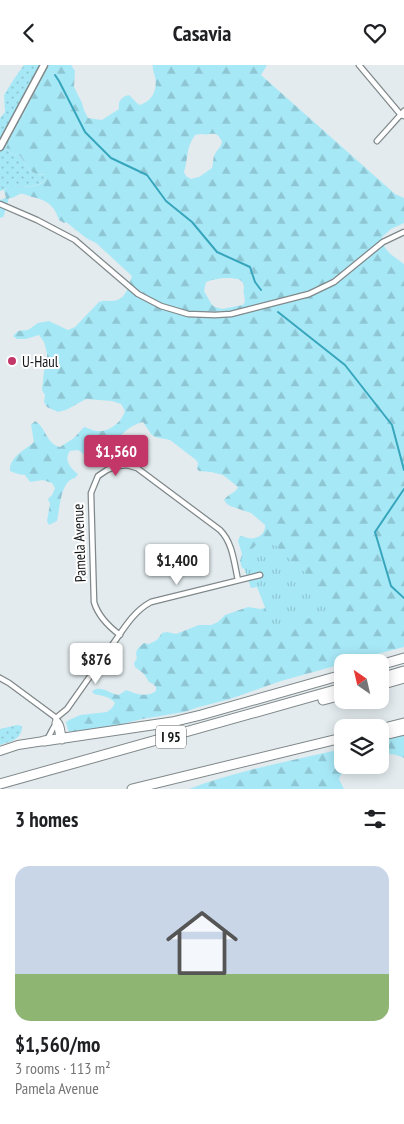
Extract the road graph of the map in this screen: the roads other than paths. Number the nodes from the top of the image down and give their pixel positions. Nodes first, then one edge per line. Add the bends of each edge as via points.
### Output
1 (44, 65) edge
2 (359, 65) edge
3 (403, 114) edge
4 (377, 141) dead end
5 (0, 147) edge
6 (0, 204) edge
7 (404, 232) edge
8 (260, 575) dead end
9 (238, 580) junction
10 (120, 635) junction
11 (404, 658) edge
12 (389, 662) edge
13 (404, 671) edge
14 (389, 675) edge
15 (334, 677) edge
16 (0, 678) edge
17 (404, 678) edge
18 (389, 682) edge
19 (334, 690) edge
20 (334, 697) edge
21 (57, 721) junction
22 (404, 723) edge
23 (389, 727) edge
24 (404, 730) edge
25 (389, 733) edge
26 (62, 739) junction
27 (334, 740) edge
28 (44, 741) junction
29 (334, 746) edge
30 (0, 751) edge
31 (219, 768) junction
32 (22, 778) junction
33 (0, 784) edge
34 (132, 789) edge

1 - 5 main road
2 - 3 street
3 - 4 street
6 - 7 street via 75,240 138,294 161,306 188,314 231,314 309,294 334,282 383,242
8 - 9 street
9 - 10 street via 151,602 137,612
9 - 10 street, Pamela Avenue via 231,546 220,530 137,468 118,465 107,470 98,476 91,493 94,601 102,618
10 - 21 street
11 - 12 highway
13 - 14 highway
15 - 26 highway via 182,719
16 - 21 street
17 - 18 highway
19 - 32 highway, I 95
20 - 32 highway via 126,754
21 - 26 highway
21 - 28 street
22 - 23 highway
24 - 25 highway
26 - 28 highway
27 - 31 highway
28 - 30 highway
29 - 31 highway
31 - 34 highway
32 - 33 highway, I 95

